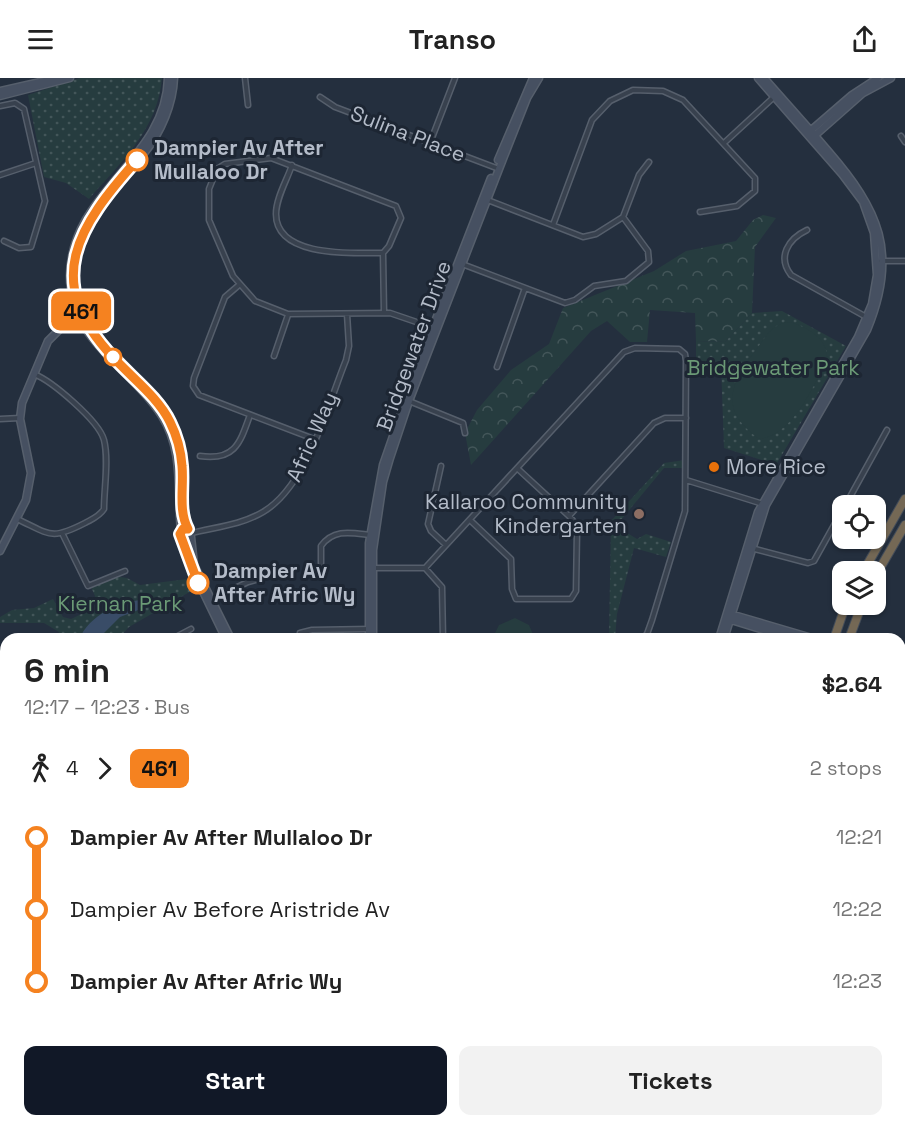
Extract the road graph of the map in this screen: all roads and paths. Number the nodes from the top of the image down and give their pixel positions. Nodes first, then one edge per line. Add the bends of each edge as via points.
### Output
1 (58, 78) edge
2 (70, 78) edge
3 (168, 78) edge
4 (174, 78) edge
5 (245, 78) edge
6 (455, 78) edge
7 (533, 78) edge
8 (539, 78) edge
9 (758, 78) edge
10 (764, 78) edge
11 (878, 78) edge
12 (891, 78) edge
13 (0, 91) edge
14 (0, 96) edge
15 (320, 96) dead end
16 (776, 96) junction
17 (248, 105) dead end
18 (0, 106) edge
19 (811, 134) junction
20 (901, 136) dead end
21 (905, 142) edge
22 (430, 143) junction
23 (724, 143) junction
24 (649, 162) dead end
25 (36, 163) junction
26 (292, 165) junction
27 (497, 168) junction
28 (0, 175) edge
29 (485, 200) junction
30 (700, 212) dead end
31 (623, 217) junction
32 (553, 225) junction
33 (807, 230) dead end
34 (4, 241) dead end
35 (383, 253) junction
36 (905, 261) edge
37 (880, 262) junction
38 (460, 263) junction
39 (238, 285) junction
40 (525, 288) junction
41 (384, 312) junction
42 (288, 314) junction
43 (347, 314) junction
44 (81, 316) junction
45 (869, 319) junction
46 (435, 329) junction
47 (274, 356) dead end
48 (498, 368) dead end
49 (33, 374) junction
50 (407, 400) junction
51 (250, 415) junction
52 (20, 418) junction
53 (686, 418) junction
54 (0, 419) edge
55 (887, 430) dead end
56 (465, 433) dead end
57 (314, 439) junction
58 (200, 456) dead end
59 (441, 466) dead end
60 (518, 469) junction
61 (686, 480) junction
62 (851, 495) edge
63 (905, 500) edge
64 (764, 504) junction
65 (569, 516) junction
66 (17, 519) junction
67 (471, 521) junction
68 (905, 525) edge
69 (832, 529) edge
70 (181, 531) junction
71 (190, 533) junction
72 (63, 535) junction
73 (373, 535) junction
74 (183, 539) junction
75 (446, 545) junction
76 (749, 548) junction
77 (0, 550) edge
78 (869, 561) edge
79 (884, 561) edge
80 (321, 563) dead end
81 (371, 568) junction
82 (425, 568) junction
83 (125, 571) dead end
84 (263, 578) dead end
85 (209, 600) junction
86 (842, 615) edge
87 (857, 615) edge
88 (728, 616) junction
89 (190, 629) dead end
90 (371, 629) junction
91 (183, 633) edge
92 (223, 633) edge
93 (228, 633) edge
94 (300, 633) dead end
95 (370, 633) edge
96 (372, 633) edge
97 (443, 633) edge
98 (647, 633) edge
99 (721, 633) edge
100 (725, 633) edge
101 (776, 633) edge
102 (793, 633) edge
103 (836, 633) edge
104 (850, 633) edge

1 - 13 street
2 - 14 street
3 - 44 street via 164,105 152,135 96,201 78,232 70,278
4 - 44 street via 156,136 102,201 81,237 75,274
5 - 17 street
6 - 22 street
7 - 27 street, Bridgewater Drive
8 - 27 street, Bridgewater Drive
9 - 16 street
10 - 16 street
11 - 19 street via 852,95
12 - 19 street via 862,93
15 - 22 street, Sulina Place via 335,106
16 - 19 street
16 - 23 street
18 - 25 street via 15,103 24,109
19 - 37 street via 862,202
20 - 21 street
22 - 27 street, Sulina Place
23 - 30 street via 755,178 756,188 737,206
23 - 32 street via 688,104 670,93 640,89 618,96 592,120
24 - 31 street via 639,175
25 - 28 street
25 - 34 street via 45,201 34,241 31,248 25,249
26 - 35 street via 398,208 401,218
26 - 35 street via 276,208 283,234 330,254
26 - 39 street via 271,158 255,159 220,166 212,176 209,220
27 - 29 street, Bridgewater Drive
29 - 32 street
29 - 38 street, Bridgewater Drive
31 - 32 street via 587,237
31 - 40 street via 648,251 649,262 641,270 621,283 594,286 570,302
33 - 45 street via 789,242 784,254 785,267 791,275
35 - 41 street
36 - 37 street
37 - 45 street
38 - 40 street
38 - 46 street, Bridgewater Drive
39 - 42 street via 255,301
39 - 51 street via 225,297 193,386 199,395
40 - 48 street
41 - 43 street
41 - 46 street
42 - 43 street
42 - 47 street
43 - 57 street, Afric Way via 348,352
44 - 49 street via 48,340
44 - 70 street via 91,339 156,409 170,433 178,465
44 - 71 street via 98,340 163,409 180,452 183,511
45 - 64 street
46 - 50 street, Bridgewater Drive
49 - 52 street
49 - 72 street via 54,385 101,431 105,442 104,509 100,516
50 - 56 street via 463,423
50 - 73 street, Bridgewater Drive via 383,482
51 - 57 street
51 - 58 street via 235,448 218,457
52 - 54 street
52 - 66 street via 31,473 26,500
53 - 60 street via 686,357 682,351 635,348 624,352
53 - 61 street
53 - 65 street via 665,418 654,423
55 - 62 street
57 - 71 street, Afric Way via 301,473 271,506 244,521
59 - 75 street via 428,524
60 - 65 street
60 - 67 street
61 - 64 street
61 - 98 street via 684,516
63 - 78 highway
64 - 76 street
65 - 67 street via 576,528 577,588 575,596 567,600 516,599 511,559
66 - 72 street via 49,534
66 - 77 street
67 - 75 street
68 - 79 highway
69 - 76 street via 814,561 808,563
70 - 71 street
70 - 74 street
71 - 74 street
71 - 85 street via 192,558
72 - 83 street via 88,586
73 - 80 street via 334,534 321,546
73 - 81 street, Bridgewater Drive
74 - 85 street via 190,564
75 - 82 street
76 - 88 street
81 - 82 street
81 - 90 street, Bridgewater Drive
82 - 97 street via 442,586
84 - 85 street
85 - 92 street
85 - 93 street
86 - 103 highway
87 - 104 highway
88 - 99 street
88 - 100 street
88 - 101 street
88 - 102 street
89 - 91 street
90 - 94 street
90 - 95 street, Bridgewater Drive
90 - 96 street, Bridgewater Drive

